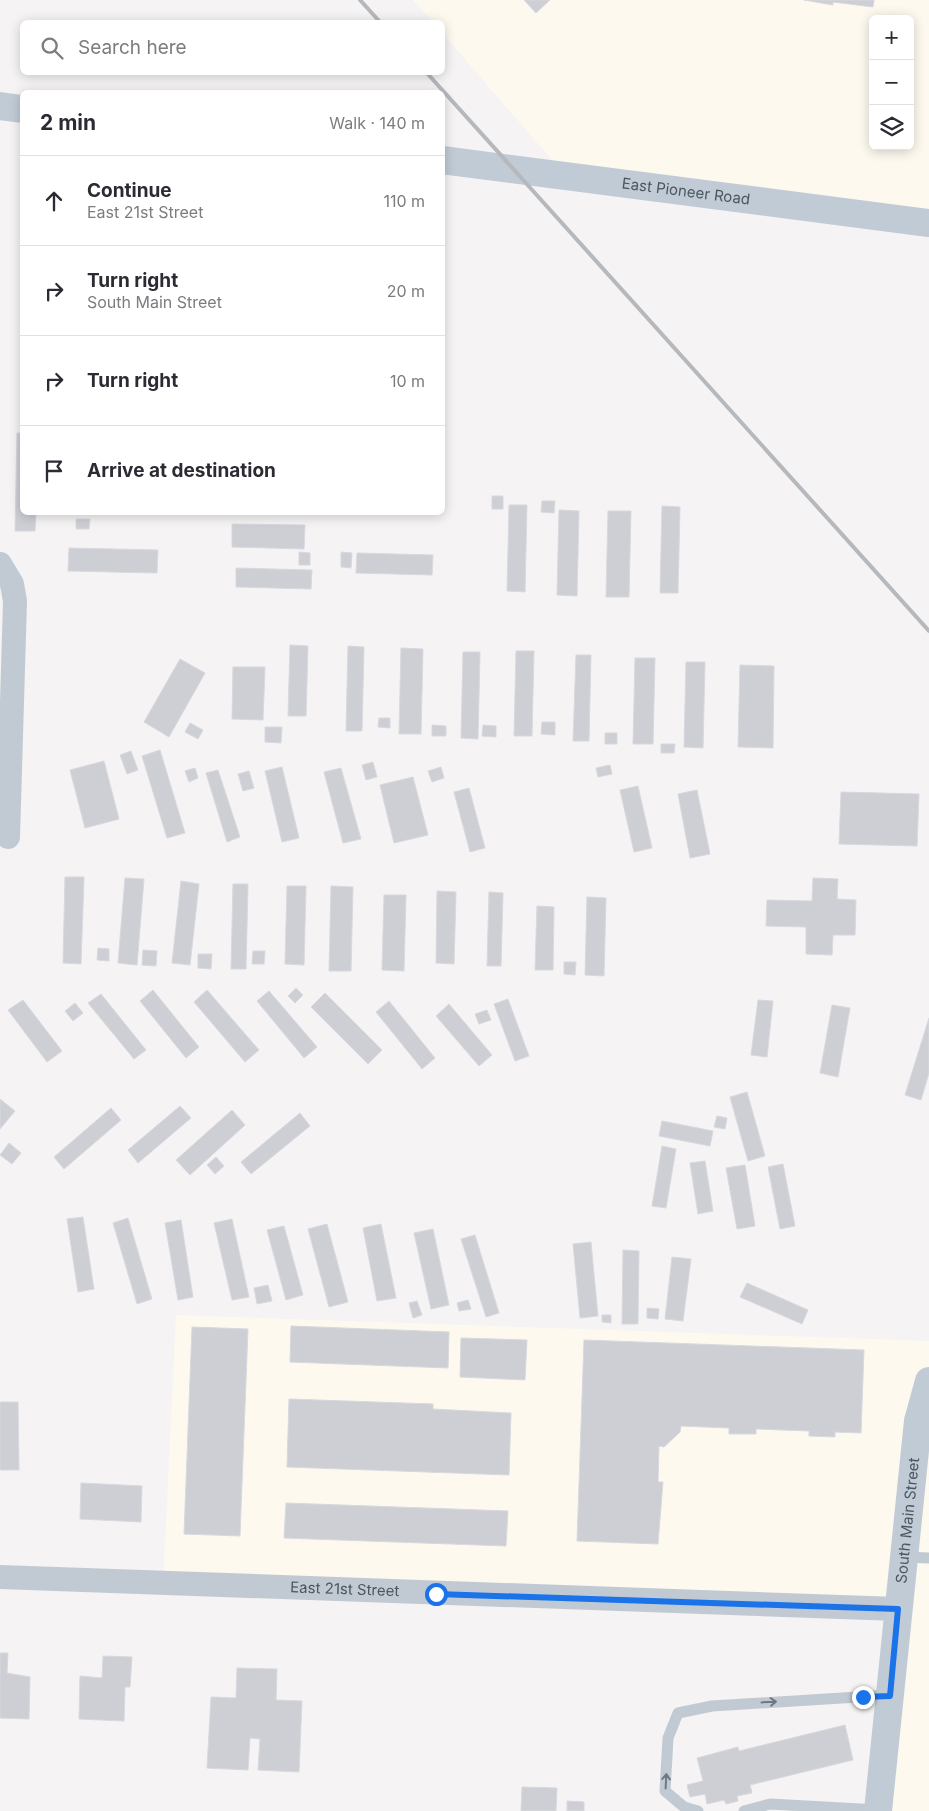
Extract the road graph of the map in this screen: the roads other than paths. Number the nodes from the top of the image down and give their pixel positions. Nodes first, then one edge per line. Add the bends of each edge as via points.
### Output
1 (0, 106) edge
2 (20, 109) edge
3 (445, 160) edge
4 (929, 223) edge
5 (0, 564) edge
6 (8, 837) dead end
7 (929, 1381) edge
8 (916, 1558) edge
9 (0, 1577) edge
10 (898, 1609) junction
11 (890, 1696) junction
12 (878, 1810) edge
13 (698, 1811) edge
14 (744, 1811) edge

1 - 2 main road
3 - 4 main road, East Pioneer Road
5 - 6 street via 12,584 16,601
7 - 8 main road, South Main Street via 918,1421
8 - 10 main road, South Main Street
9 - 10 street, East 21st Street
10 - 11 main road, South Main Street
11 - 12 main road, South Main Street
13 -> 11 lane via 684,1806 665,1791 668,1738 678,1712 712,1706
12 - 14 lane via 770,1804

